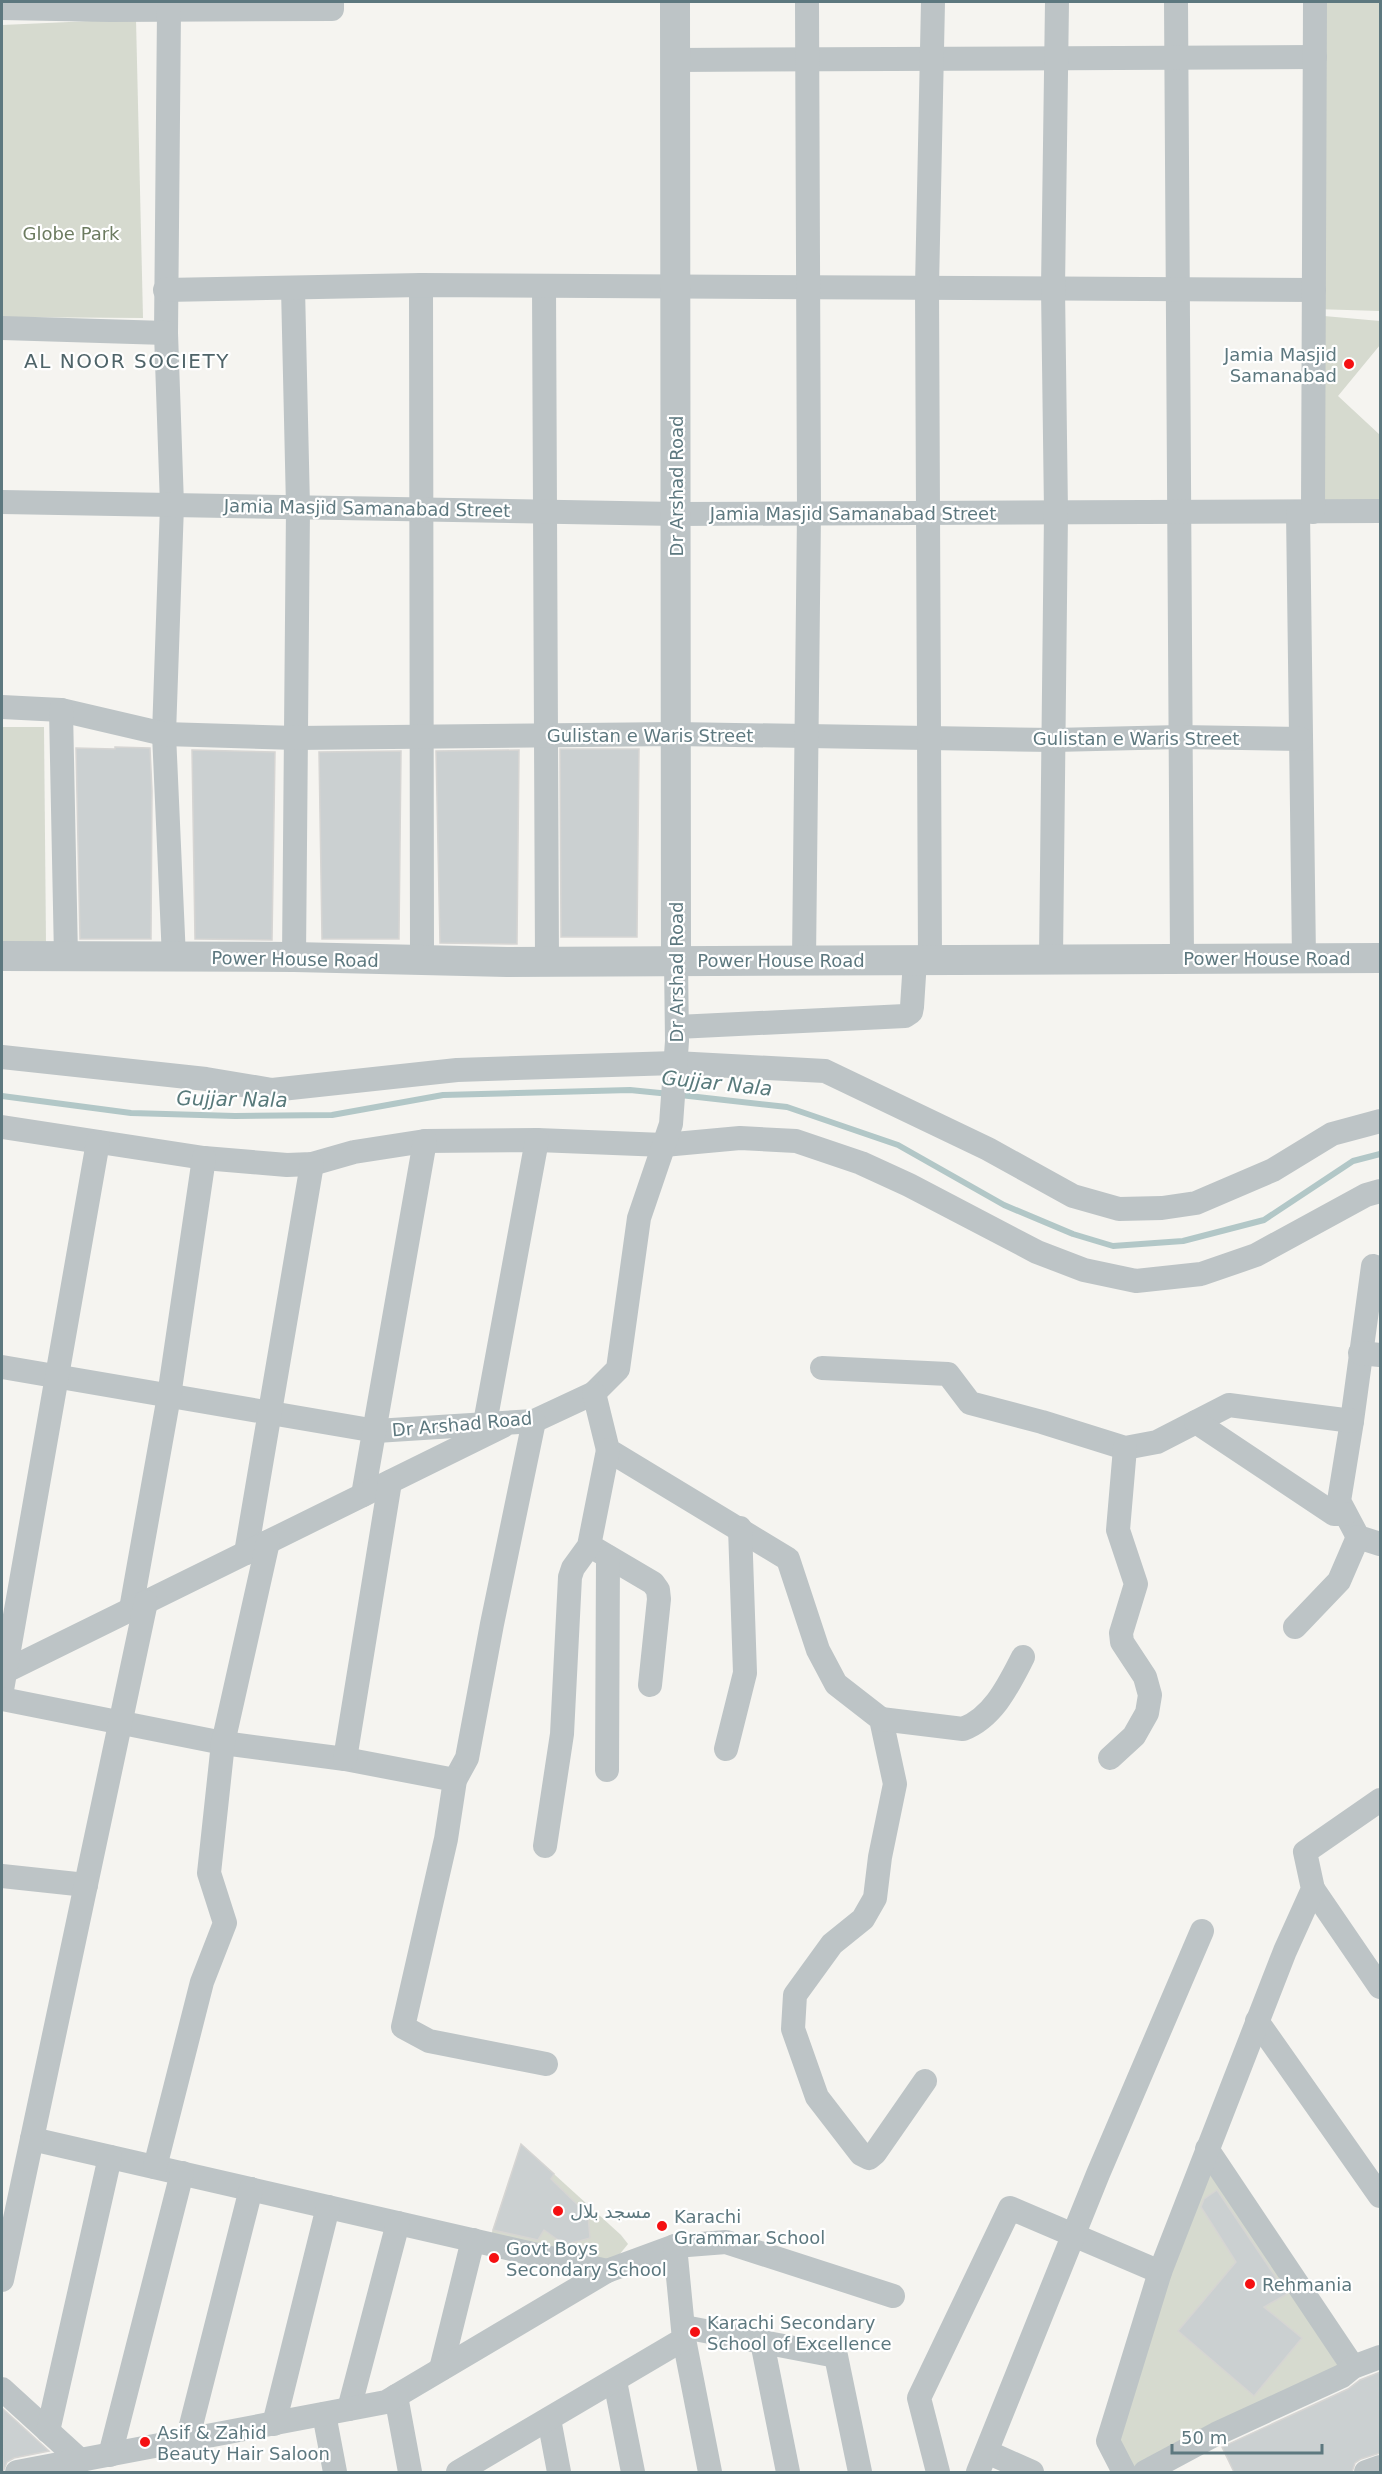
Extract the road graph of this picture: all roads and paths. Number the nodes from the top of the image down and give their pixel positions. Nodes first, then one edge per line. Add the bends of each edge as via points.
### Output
1 (332, 2) edge
2 (675, 2) edge
3 (807, 2) edge
4 (933, 2) edge
5 (1057, 2) edge
6 (1176, 2) edge
7 (1315, 2) edge
8 (110, 6) edge
9 (2, 8) edge
10 (169, 10) junction
11 (1315, 57) junction
12 (1057, 58) junction
13 (1177, 58) junction
14 (807, 59) junction
15 (933, 59) junction
16 (675, 60) junction
17 (421, 285) junction
18 (676, 285) junction
19 (544, 286) junction
20 (807, 286) junction
21 (927, 287) junction
22 (292, 288) junction
23 (1053, 288) junction
24 (1176, 288) junction
25 (165, 290) junction
26 (1314, 290) junction
27 (2, 328) edge
28 (166, 333) junction
29 (2, 502) edge
30 (172, 505) junction
31 (298, 507) junction
32 (420, 509) junction
33 (1380, 511) edge
34 (544, 512) junction
35 (1056, 512) junction
36 (1179, 512) junction
37 (1305, 512) junction
38 (809, 513) junction
39 (929, 513) junction
40 (676, 514) junction
41 (2, 707) edge
42 (61, 710) junction
43 (164, 734) junction
44 (547, 734) junction
45 (676, 734) junction
46 (421, 736) junction
47 (930, 736) junction
48 (807, 737) junction
49 (1180, 737) junction
50 (296, 738) junction
51 (1301, 739) junction
52 (1054, 740) junction
53 (2, 956) edge
54 (66, 957) junction
55 (294, 957) junction
56 (174, 958) junction
57 (1182, 958) junction
58 (1304, 958) junction
59 (1380, 958) edge
60 (1051, 959) junction
61 (804, 960) junction
62 (923, 960) junction
63 (422, 961) junction
64 (676, 961) junction
65 (547, 962) junction
66 (676, 1027) junction
67 (2, 1057) edge
68 (675, 1072) junction
69 (1380, 1121) edge
70 (2, 1127) edge
71 (537, 1140) junction
72 (425, 1141) junction
73 (98, 1142) junction
74 (664, 1145) junction
75 (204, 1158) junction
76 (312, 1164) junction
77 (1380, 1191) edge
78 (1373, 1266) dead end
79 (1370, 1354) edge
80 (2, 1367) edge
81 (822, 1368) dead end
82 (58, 1377) junction
83 (594, 1393) junction
84 (170, 1396) junction
85 (272, 1413) junction
86 (524, 1421) junction
87 (1352, 1421) junction
88 (1196, 1422) junction
89 (485, 1423) junction
90 (376, 1431) junction
91 (1125, 1448) junction
92 (608, 1450) junction
93 (390, 1482) junction
94 (363, 1495) junction
95 (1346, 1514) junction
96 (740, 1528) junction
97 (1369, 1541) edge
98 (268, 1542) junction
99 (599, 1552) junction
100 (246, 1553) junction
101 (139, 1606) junction
102 (1295, 1627) dead end
103 (1023, 1657) dead end
104 (3, 1681) edge
105 (650, 1685) dead end
106 (2, 1699) edge
107 (881, 1719) junction
108 (120, 1723) junction
109 (223, 1743) junction
110 (726, 1749) dead end
111 (1110, 1758) dead end
112 (345, 1760) junction
113 (607, 1770) dead end
114 (455, 1780) junction
115 (1380, 1800) edge
116 (545, 1846) dead end
117 (2, 1876) edge
118 (86, 1884) junction
119 (1313, 1889) junction
120 (1202, 1930) dead end
121 (1380, 1987) edge
122 (1257, 2021) junction
123 (546, 2064) dead end
124 (926, 2081) dead end
125 (32, 2139) junction
126 (1207, 2149) junction
127 (110, 2157) junction
128 (1372, 2165) edge
129 (155, 2167) junction
130 (182, 2173) junction
131 (251, 2189) junction
132 (1380, 2196) edge
133 (328, 2207) junction
134 (398, 2223) junction
135 (1074, 2235) junction
136 (473, 2240) junction
137 (675, 2246) junction
138 (607, 2271) junction
139 (1160, 2272) junction
140 (2, 2280) edge
141 (893, 2296) dead end
142 (684, 2333) junction
143 (762, 2342) junction
144 (1380, 2357) edge
145 (1353, 2367) junction
146 (441, 2369) junction
147 (615, 2381) junction
148 (2, 2389) edge
149 (396, 2396) junction
150 (349, 2409) junction
151 (324, 2414) junction
152 (549, 2419) junction
153 (274, 2424) junction
154 (48, 2431) junction
155 (187, 2441) junction
156 (94, 2462) edge
157 (982, 2462) edge
158 (484, 2465) edge
159 (1380, 2467) edge
160 (16, 2472) edge
161 (335, 2472) edge
162 (410, 2472) edge
163 (458, 2472) edge
164 (559, 2472) edge
165 (633, 2472) edge
166 (710, 2472) edge
167 (788, 2472) edge
168 (860, 2472) edge
169 (938, 2472) edge
170 (1032, 2472) edge
171 (1124, 2472) edge
172 (1145, 2472) edge
173 (1366, 2472) edge

1 - 10 street via 332,9
2 - 16 street, Dr Arshad Road
3 - 14 street
4 - 15 street
5 - 12 street
6 - 13 street
7 - 11 street
8 - 9 street
8 - 10 street
10 - 25 street
11 - 13 street
11 - 26 street
12 - 13 street
12 - 15 street
12 - 23 street
13 - 24 street
14 - 15 street
14 - 16 street
14 - 20 street
15 - 21 street
16 - 18 street, Dr Arshad Road
17 - 19 street
17 - 22 street
17 - 32 street
18 - 19 street
18 - 20 street
18 - 40 street, Dr Arshad Road
19 - 34 street
20 - 21 street
20 - 38 street
21 - 23 street
21 - 39 street
22 - 25 street
22 - 31 street
23 - 24 street
23 - 35 street
24 - 26 street
24 - 36 street
25 - 28 street
26 - 37 street
27 - 28 street
28 - 30 street
29 - 30 street, Jamia Masjid Samanabad Street
30 - 31 street, Jamia Masjid Samanabad Street
30 - 43 street
31 - 32 street, Jamia Masjid Samanabad Street
31 - 50 street
32 - 34 street, Jamia Masjid Samanabad Street
32 - 46 street
33 - 37 street, Jamia Masjid Samanabad Street
34 - 40 street, Jamia Masjid Samanabad Street
34 - 44 street
35 - 36 street, Jamia Masjid Samanabad Street
35 - 39 street, Jamia Masjid Samanabad Street
35 - 52 street
36 - 37 street, Jamia Masjid Samanabad Street
36 - 49 street
37 - 51 street
38 - 39 street, Jamia Masjid Samanabad Street
38 - 40 street, Jamia Masjid Samanabad Street
38 - 48 street
39 - 47 street
40 - 45 street, Dr Arshad Road
41 - 42 street, Gulistan e Waris Street
42 - 43 street, Gulistan e Waris Street
42 - 54 street
43 - 50 street, Gulistan e Waris Street
43 - 56 street
44 - 45 street, Gulistan e Waris Street
44 - 46 street, Gulistan e Waris Street
44 - 65 street
45 - 48 street, Gulistan e Waris Street
45 - 64 street, Dr Arshad Road
46 - 50 street, Gulistan e Waris Street
46 - 63 street
47 - 48 street, Gulistan e Waris Street
47 - 52 street, Gulistan e Waris Street
47 - 62 street
48 - 61 street
49 - 51 street, Gulistan e Waris Street
49 - 52 street, Gulistan e Waris Street
49 - 57 street
50 - 55 street
51 - 58 street
52 - 60 street
53 - 54 street, Power House Road
54 - 56 street, Power House Road
55 - 56 street, Power House Road
55 - 63 street, Power House Road
57 - 58 street, Power House Road
57 - 60 street, Power House Road
58 - 59 street, Power House Road
60 - 62 street, Power House Road
61 - 62 street, Power House Road
61 - 64 street, Power House Road
62 - 66 street via 911,1012 905,1016
63 - 65 street, Power House Road
64 - 65 street, Power House Road
64 - 66 street, Dr Arshad Road
66 - 68 street, Dr Arshad Road
67 - 68 street via 272,1090 457,1070
68 - 69 street via 825,1071 988,1149 1073,1196 1119,1209 1196,1203 1273,1170 1332,1134
68 - 74 street, Dr Arshad Road via 671,1124
70 - 73 street
71 - 72 street
71 - 74 street
71 - 89 street
72 - 76 street via 354,1152
72 - 90 street
73 - 75 street
73 - 82 street
74 - 77 street via 740,1138 796,1141 890,1176 1037,1252 1084,1270 1136,1281 1201,1274 1256,1255
74 - 83 street, Dr Arshad Road via 639,1218 618,1370
75 - 76 street
75 - 84 street
76 - 85 street
78 - 79 street
79 - 87 street
80 - 82 street, Dr Arshad Road
81 - 91 street via 948,1374 970,1403
82 - 84 street, Dr Arshad Road
82 - 104 street
83 - 86 street, Dr Arshad Road
83 - 92 street
84 - 85 street, Dr Arshad Road
84 - 101 street
85 - 90 street, Dr Arshad Road
85 - 100 street
86 - 89 street, Dr Arshad Road
86 - 93 street
86 - 114 street via 467,1758
87 - 88 street via 1228,1406
87 - 95 street via 1339,1501
88 - 91 street via 1157,1442
88 - 95 street via 1334,1514
89 - 90 street, Dr Arshad Road
90 - 94 street
91 - 111 street via 1118,1530 1136,1584 1121,1633 1150,1695 1147,1713 1134,1736
92 - 96 street
92 - 99 street
93 - 94 street
93 - 112 street
94 - 98 street
95 - 97 street
96 - 107 street via 788,1559 818,1650 836,1684
96 - 110 street via 745,1673
97 - 102 street via 1339,1581
98 - 100 street
98 - 109 street
99 - 105 street via 653,1583 658,1590
99 - 113 street
99 - 116 street via 573,1568 570,1577 562,1734
100 - 101 street
101 - 104 street
101 - 108 street
103 - 107 street via 1008,1687 974,1725 963,1728
106 - 108 street
107 - 124 street via 895,1784 875,1898 863,1919 832,1944 795,1995 793,2029 817,2097 861,2154 869,2158
108 - 109 street
108 - 118 street
109 - 112 street
109 - 129 street via 209,1873 225,1923 202,1982
112 - 114 street
114 - 123 street via 446,1839 403,2027 429,2041
115 - 119 street via 1305,1852
117 - 118 street
118 - 125 street
119 - 121 street
119 - 122 street
120 - 135 street
122 - 126 street
122 - 128 street
125 - 127 street
125 - 140 street
126 - 139 street
126 - 145 street
127 - 129 street
127 - 154 street
128 - 132 street
129 - 130 street
130 - 131 street
130 - 156 street
131 - 133 street
131 - 155 street
133 - 134 street
133 - 153 street
134 - 136 street
134 - 150 street
135 - 139 street
135 - 157 street
135 - 169 street via 1010,2208 919,2398
136 - 138 street
136 - 146 street
137 - 138 street
137 - 141 street via 726,2242
137 - 142 street
138 - 146 street
139 - 171 street via 1108,2441
142 - 143 street
142 - 147 street
142 - 166 street
143 - 167 street
143 - 168 street via 836,2356
144 - 145 street
145 - 172 street via 1342,2376 1216,2434
146 - 149 street
147 - 152 street
147 - 165 street
148 - 154 street
149 - 150 street via 386,2402
149 - 162 street
150 - 151 street
151 - 153 street
151 - 161 street
152 - 158 street
152 - 164 street
153 - 155 street
154 - 156 street
155 - 156 street
156 - 160 street
157 - 170 street
158 - 163 street
159 - 173 street

